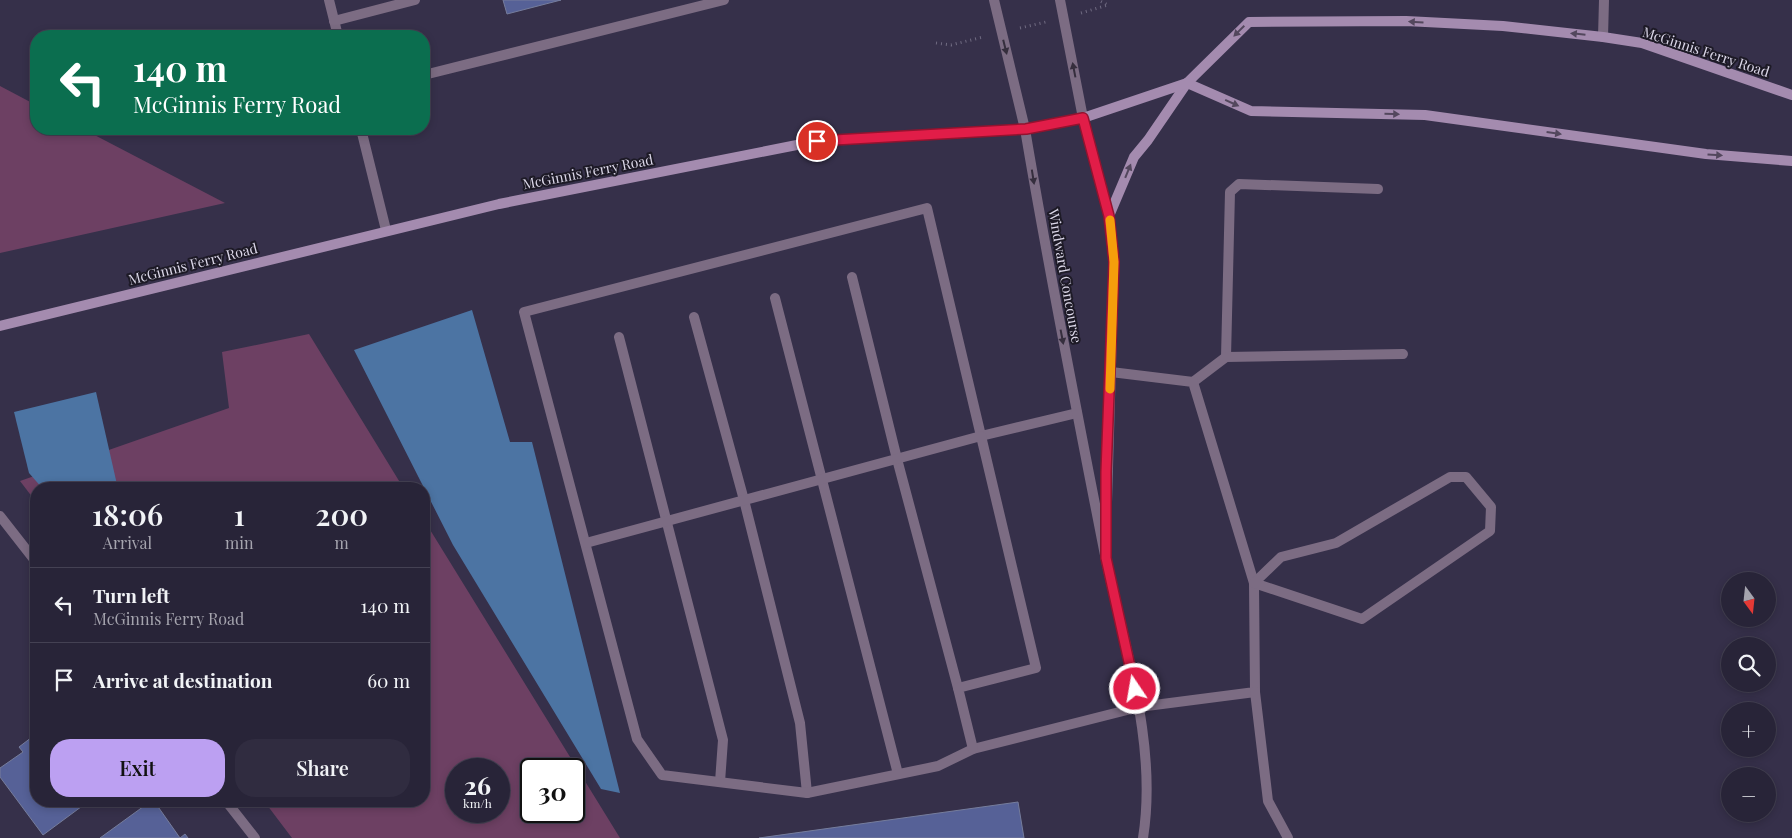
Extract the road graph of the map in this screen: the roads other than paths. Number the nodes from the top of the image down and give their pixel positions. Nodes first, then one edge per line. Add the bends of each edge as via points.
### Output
1 (329, 0) edge
2 (416, 0) edge
3 (724, 0) edge
4 (994, 0) edge
5 (1060, 0) edge
6 (1604, 0) edge
7 (334, 21) junction
8 (336, 30) edge
9 (1603, 37) junction
10 (430, 74) edge
11 (1187, 83) junction
12 (1792, 95) edge
13 (1083, 118) junction
14 (1026, 129) junction
15 (362, 135) edge
16 (1792, 161) edge
17 (1378, 189) dead end
18 (1109, 216) junction
19 (386, 230) junction
20 (852, 278) dead end
21 (775, 298) dead end
22 (694, 317) dead end
23 (0, 326) edge
24 (619, 337) dead end
25 (1403, 354) dead end
26 (1226, 357) junction
27 (1111, 372) junction
28 (1193, 382) junction
29 (1077, 413) junction
30 (981, 436) junction
31 (897, 459) junction
32 (824, 479) junction
33 (744, 500) junction
34 (0, 516) edge
35 (665, 522) junction
36 (586, 543) junction
37 (30, 554) edge
38 (1106, 558) junction
39 (1254, 583) junction
40 (958, 688) junction
41 (1255, 692) junction
42 (1139, 707) junction
43 (973, 748) junction
44 (898, 774) junction
45 (720, 782) junction
46 (806, 792) junction
47 (231, 807) edge
48 (255, 838) edge
49 (1143, 838) edge
50 (1288, 838) edge

1 - 7 street
2 - 7 street
3 - 10 street
4 -> 14 street, Windward Concourse
13 -> 5 street, Windward Concourse
6 - 9 street
7 - 8 street
9 -> 11 main road, McGinnis Ferry Road via 1503,26 1406,21 1248,22
9 - 12 main road, McGinnis Ferry Road via 1642,43
11 - 13 main road, McGinnis Ferry Road
11 -> 16 main road via 1250,111 1425,115 1706,154
18 -> 11 main road via 1134,157
13 - 14 main road, McGinnis Ferry Road
13 - 18 street, Windward Concourse
14 - 19 main road, McGinnis Ferry Road via 817,141 499,204
14 -> 29 street, Windward Concourse via 1050,279
15 - 19 street
17 - 26 street via 1238,184 1230,192
18 - 27 street, Windward Concourse via 1114,262
19 - 23 main road, McGinnis Ferry Road
20 - 31 street
21 - 32 street
22 - 33 street
24 - 35 street
25 - 26 street
26 - 28 street
27 - 28 street
27 - 38 street, Windward Concourse
28 - 39 street
29 - 30 street
29 - 38 street, Windward Concourse
30 - 31 street
30 - 36 street via 927,208 524,312
30 - 40 street via 1036,668
31 - 32 street
31 - 40 street
32 - 33 street
32 - 44 street
33 - 35 street
33 - 46 street via 800,723
34 - 37 street
35 - 36 street
35 - 45 street via 723,740
36 - 45 street via 637,739 662,775
38 - 42 street, Windward Concourse
39 - 39 street via 1362,619 1490,531 1491,507 1466,478 1450,477 1336,543 1281,557
39 - 41 street
40 - 43 street
41 - 42 street
41 - 50 street via 1268,802
42 - 43 street
42 - 49 street, Windward Concourse via 1147,810
43 - 44 street via 938,766
44 - 46 street
45 - 46 street
47 - 48 street

